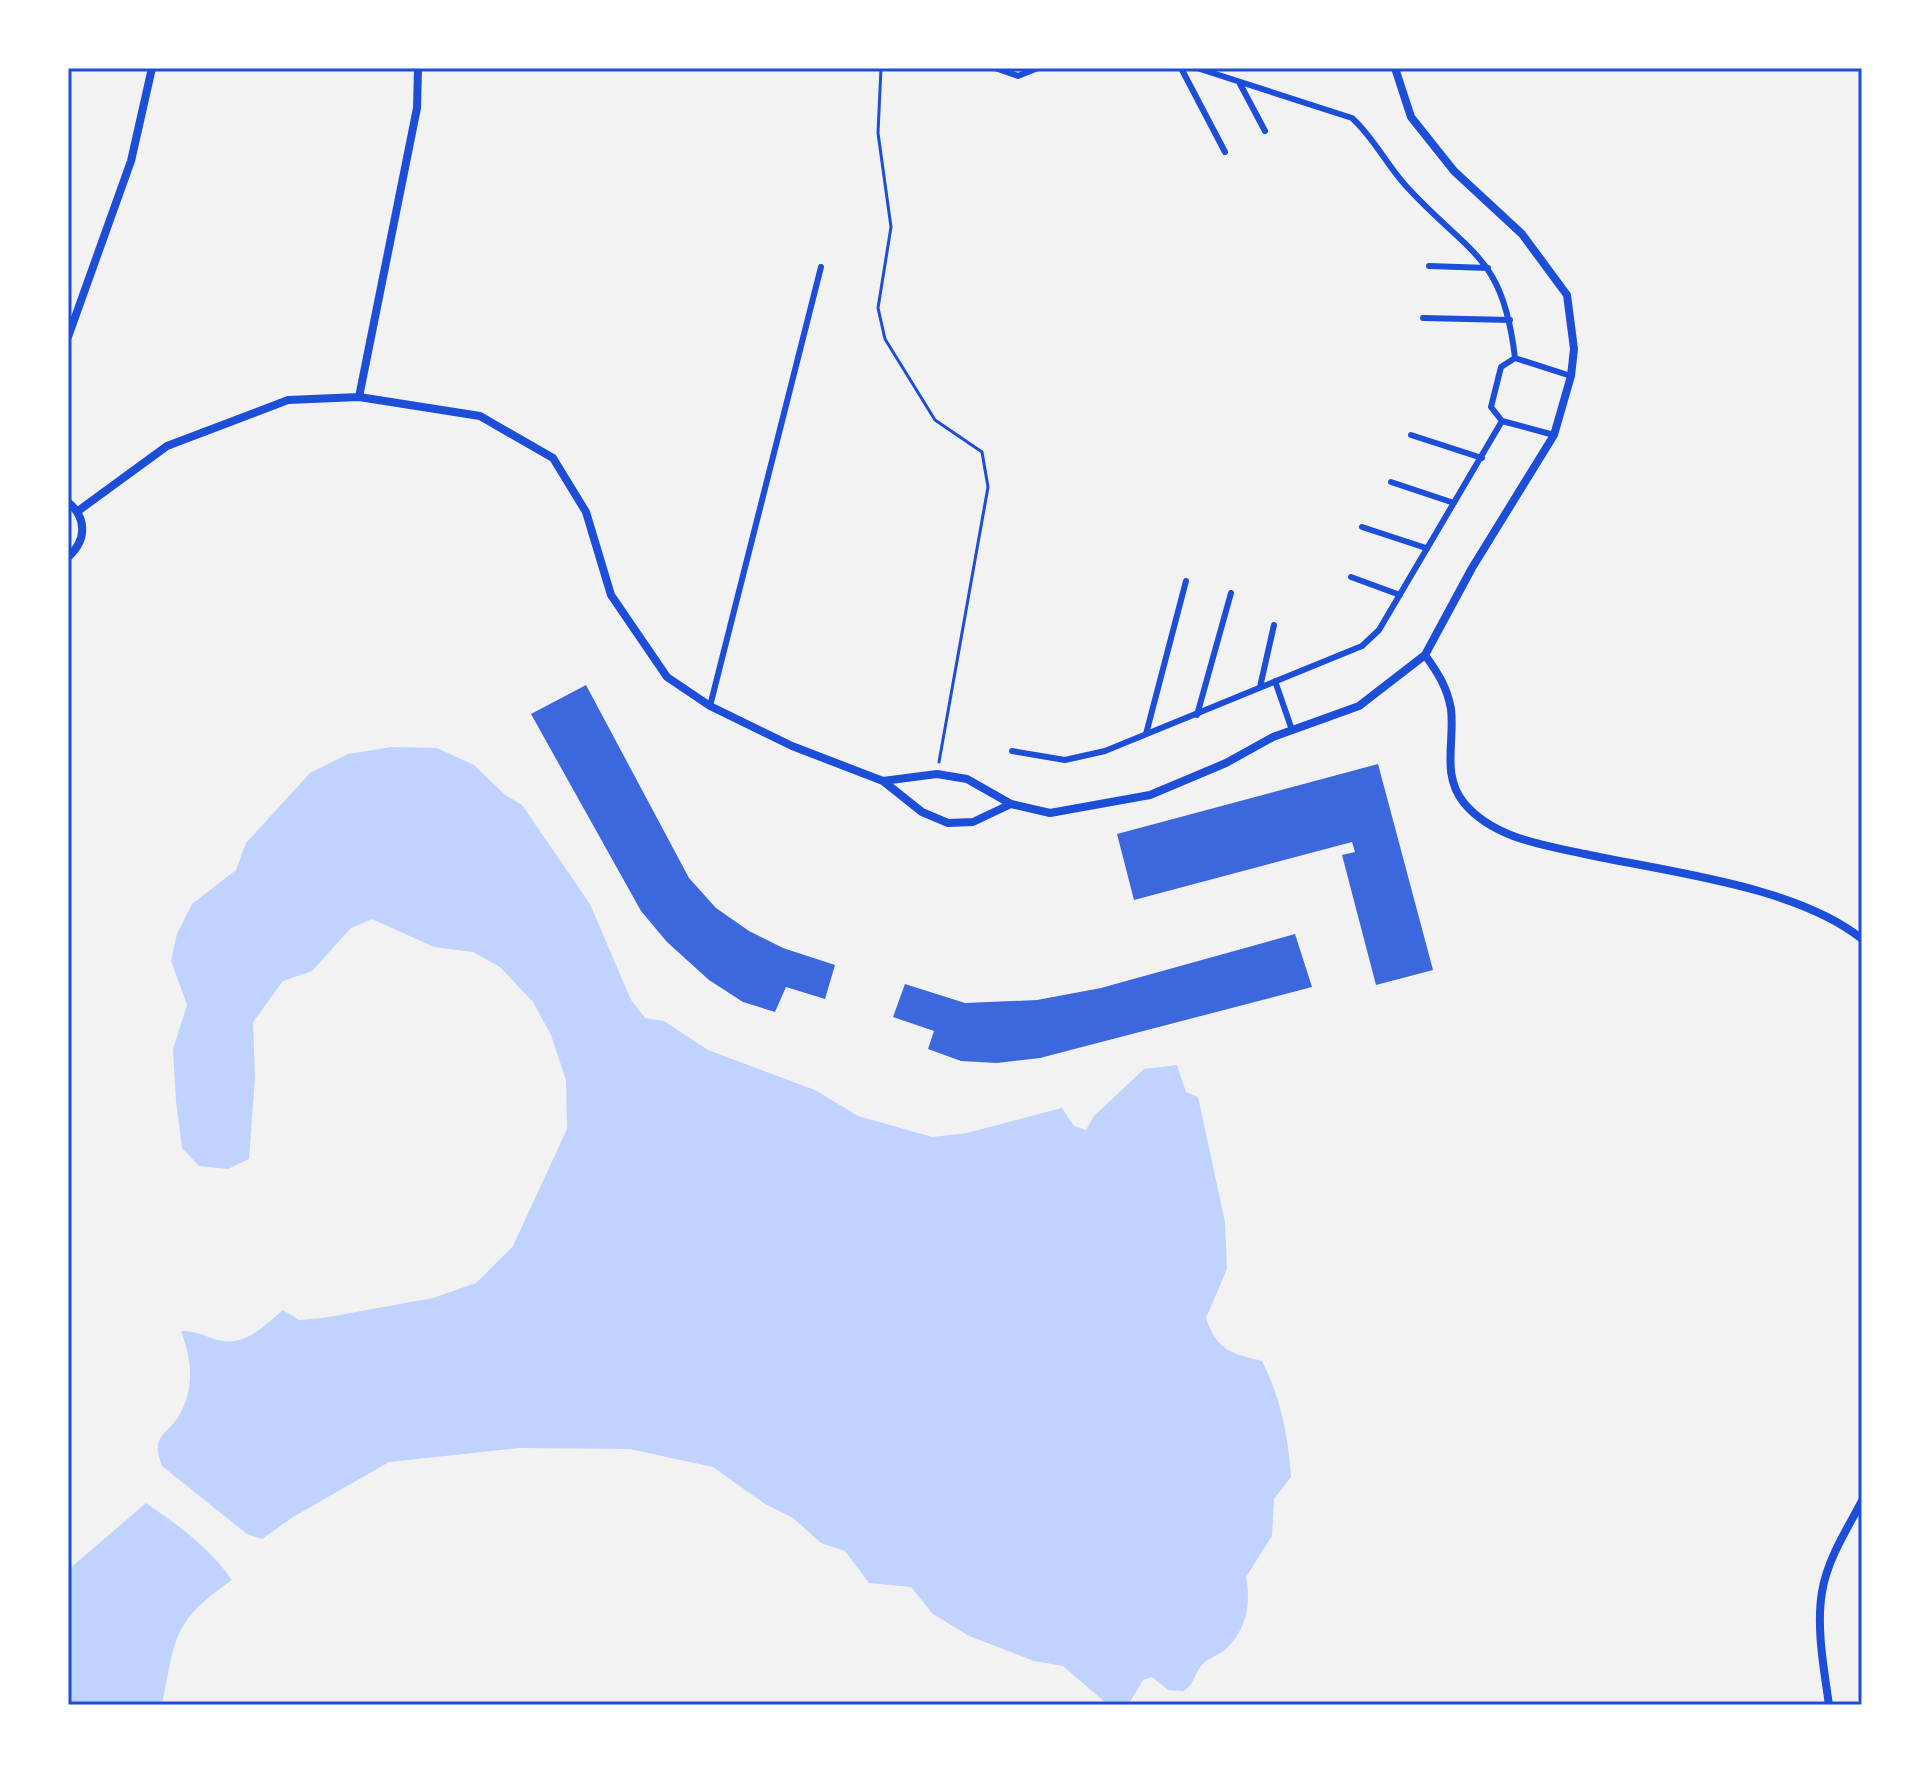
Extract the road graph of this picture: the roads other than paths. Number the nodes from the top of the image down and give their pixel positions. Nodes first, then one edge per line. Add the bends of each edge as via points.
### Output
1 (152, 68) edge
2 (418, 68) edge
3 (995, 68) edge
4 (1038, 68) edge
5 (1181, 68) edge
6 (1197, 68) edge
7 (1393, 69) edge
8 (1239, 82) junction
9 (1265, 131) dead end
10 (1225, 152) dead end
11 (1429, 266) dead end
12 (821, 267) dead end
13 (1488, 268) junction
14 (1423, 318) dead end
15 (1510, 320) junction
16 (68, 337) edge
17 (1515, 358) junction
18 (1571, 376) junction
19 (359, 397) junction
20 (1502, 421) junction
21 (1411, 435) dead end
22 (1554, 435) junction
23 (1482, 458) junction
24 (1391, 482) dead end
25 (68, 502) edge
26 (1454, 503) junction
27 (78, 511) junction
28 (1362, 527) dead end
29 (1426, 548) junction
30 (68, 557) edge
31 (1351, 577) dead end
32 (1186, 581) dead end
33 (1231, 593) dead end
34 (1400, 595) junction
35 (1274, 625) dead end
36 (1425, 655) junction
37 (1275, 681) junction
38 (1260, 687) junction
39 (710, 706) junction
40 (1197, 715) junction
41 (1292, 730) junction
42 (1146, 734) junction
43 (1012, 751) dead end
44 (883, 781) junction
45 (1011, 804) junction
46 (1862, 939) edge
47 (1862, 1501) edge
48 (1829, 1705) edge

1 - 16 street via 131,161
2 - 19 street via 417,108
3 - 4 lane via 1018,76
5 - 10 lane
6 - 8 lane
7 - 18 street via 1411,117 1454,171 1522,234 1567,295 1574,349
8 - 9 lane
8 - 13 lane via 1352,118 1405,185 1478,252
11 - 13 lane
12 - 39 lane
13 - 15 lane via 1501,288
14 - 15 lane
15 - 17 lane
17 - 18 lane
17 - 20 lane via 1501,367 1493,388 1491,407
18 - 22 street
19 - 27 street via 288,400 167,446
19 - 39 street via 480,416 553,458 586,512 611,595 637,638 667,677
20 - 22 lane
20 - 23 lane
21 - 23 lane
22 - 36 street
23 - 26 lane
24 - 26 lane
25 - 27 street
26 - 29 lane
27 - 30 street via 81,541
28 - 29 lane
29 - 34 lane
31 - 34 lane
32 - 42 lane
33 - 40 lane
34 - 37 lane via 1379,630 1362,646
35 - 38 lane
36 - 41 street via 1359,706
36 - 46 street via 1444,681 1451,712 1448,761 1462,801 1487,825 1566,850 1801,903
37 - 38 lane
37 - 41 lane
38 - 40 lane
39 - 44 street via 792,746
40 - 42 lane
41 - 45 street via 1150,795 1050,813
42 - 43 lane via 1065,760
44 - 45 street via 937,774 967,779
44 - 45 street via 922,812 948,823 973,822
47 - 48 street via 1837,1547 1822,1593

